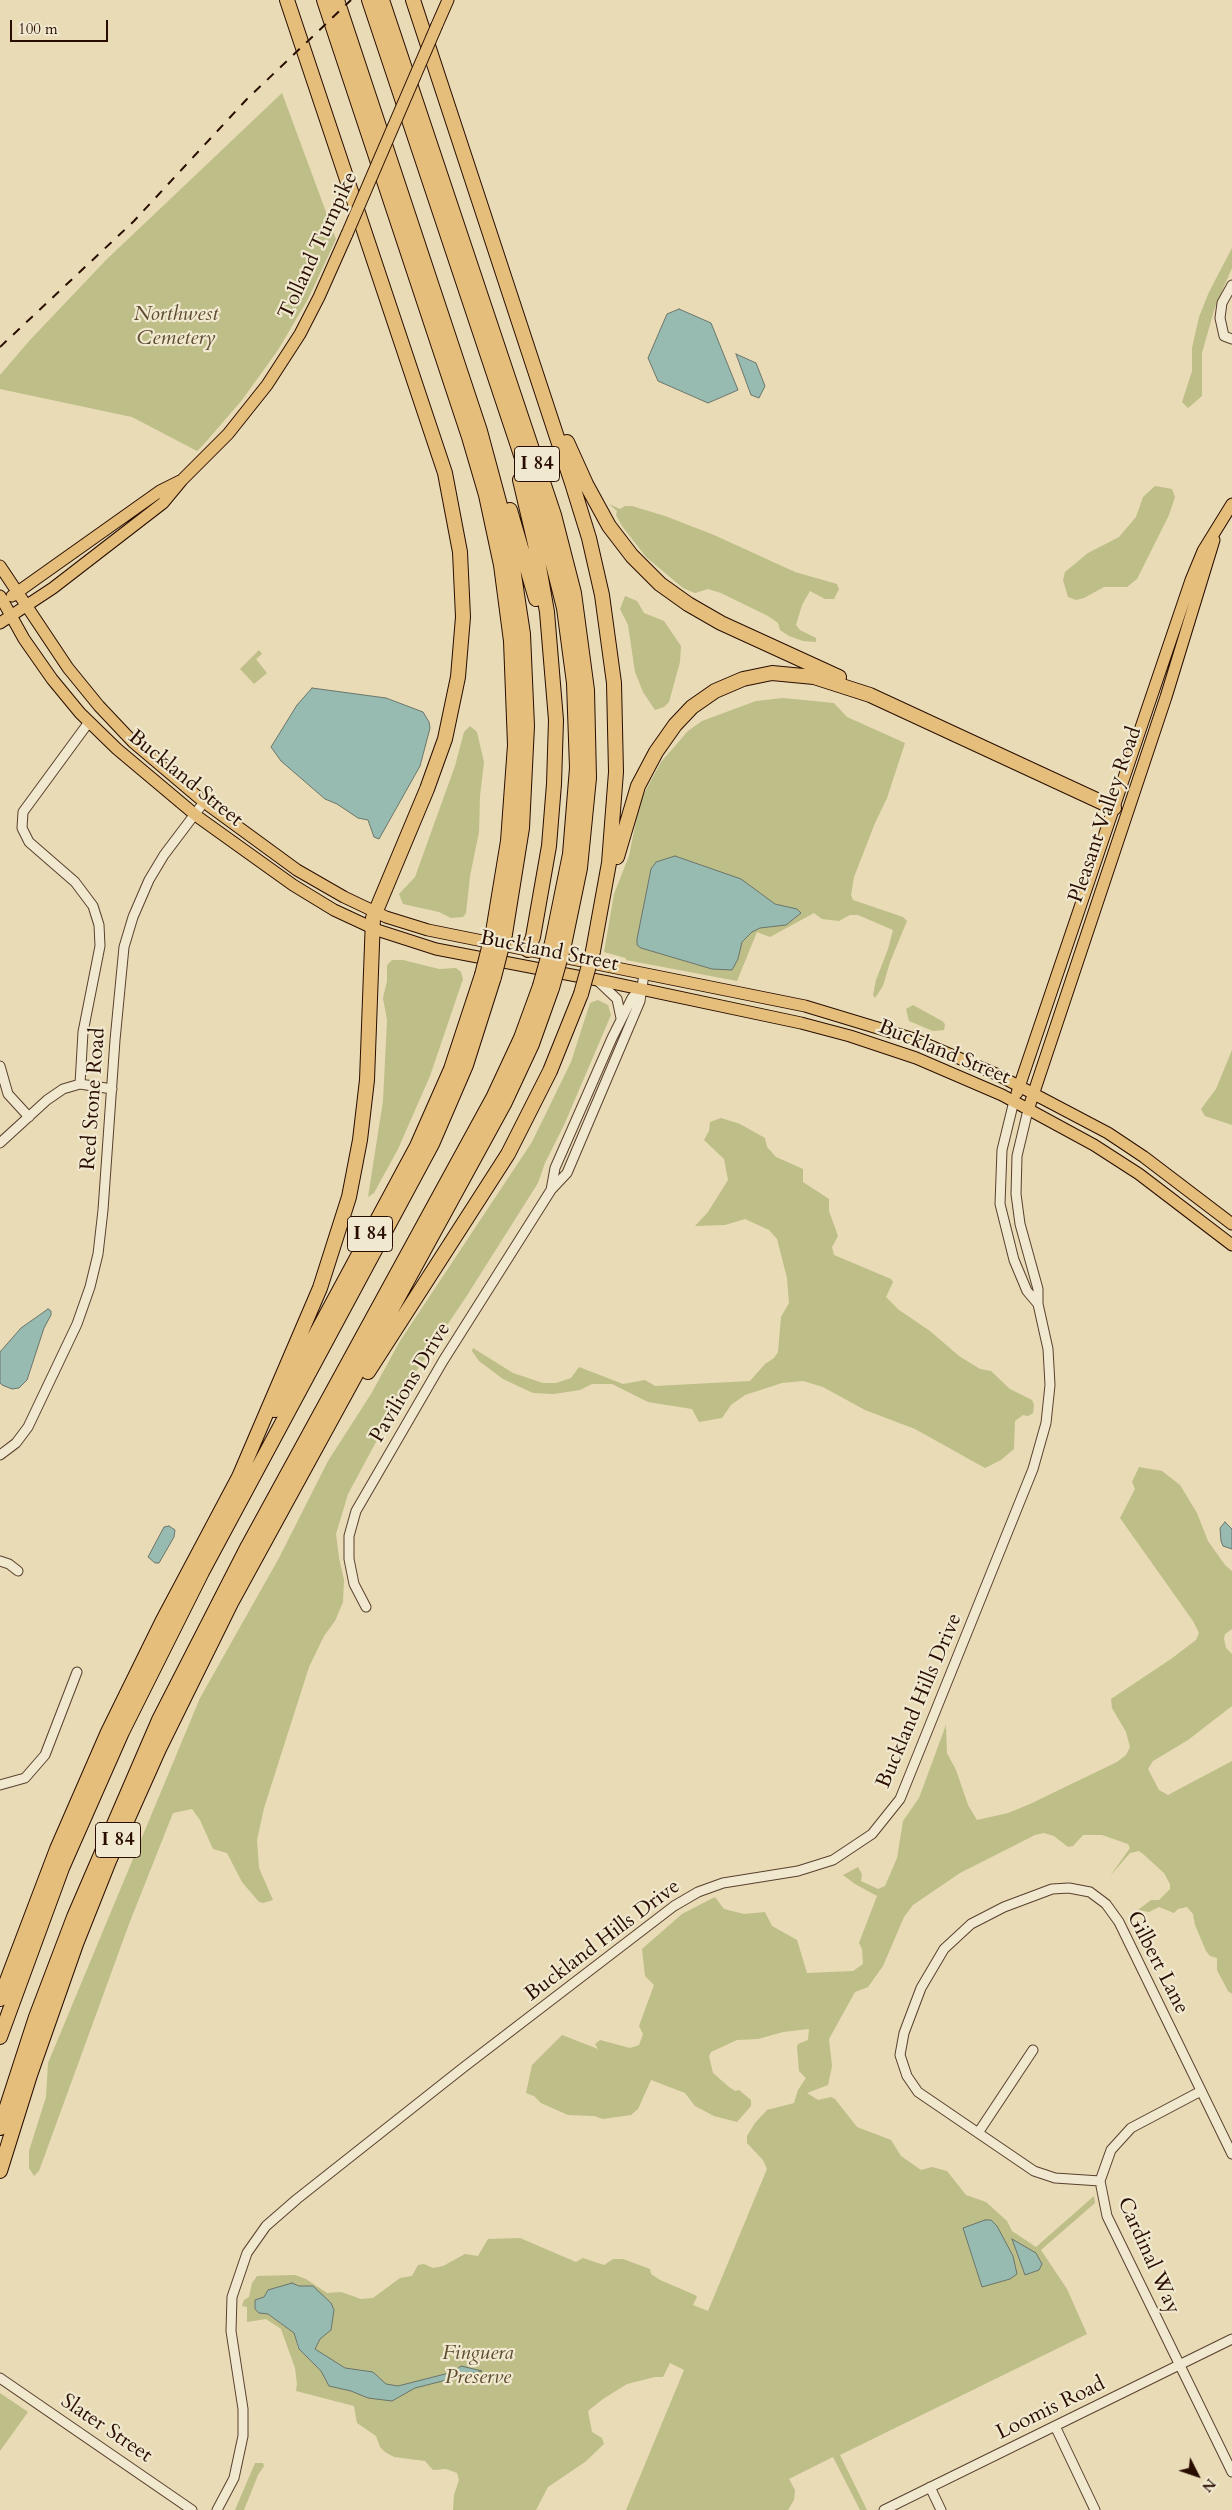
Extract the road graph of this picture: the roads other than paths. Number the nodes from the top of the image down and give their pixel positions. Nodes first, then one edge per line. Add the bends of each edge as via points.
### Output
1 (287, 0) edge
2 (324, 0) edge
3 (337, 0) edge
4 (369, 0) edge
5 (382, 0) edge
6 (412, 0) edge
7 (448, 0) edge
8 (1232, 285) edge
9 (1228, 338) edge
10 (528, 347) junction
11 (496, 381) junction
12 (480, 431) junction
13 (182, 480) junction
14 (1232, 504) edge
15 (1216, 531) junction
16 (0, 566) edge
17 (16, 593) junction
18 (1, 600) edge
19 (25, 607) junction
20 (11, 616) junction
21 (0, 623) edge
22 (1158, 677) junction
23 (1171, 681) junction
24 (870, 694) junction
25 (89, 722) junction
26 (204, 802) junction
27 (1120, 811) junction
28 (195, 814) junction
29 (374, 912) junction
30 (601, 912) junction
31 (371, 927) junction
32 (499, 933) junction
33 (558, 944) junction
34 (1066, 949) junction
35 (528, 950) junction
36 (1078, 960) junction
37 (525, 967) junction
38 (644, 974) junction
39 (488, 976) junction
40 (598, 980) junction
41 (546, 987) junction
42 (640, 989) junction
43 (621, 1021) junction
44 (885, 1029) junction
45 (879, 1045) junction
46 (0, 1066) edge
47 (80, 1084) junction
48 (1019, 1086) junction
49 (112, 1089) junction
50 (1034, 1094) junction
51 (1014, 1101) junction
52 (1028, 1110) junction
53 (579, 1116) junction
54 (29, 1117) junction
55 (588, 1128) junction
56 (0, 1143) edge
57 (551, 1190) junction
58 (1200, 1199) junction
59 (1188, 1210) junction
60 (1232, 1224) edge
61 (1232, 1245) edge
62 (1038, 1304) junction
63 (314, 1451) junction
64 (0, 1455) edge
65 (236, 1484) junction
66 (0, 1561) edge
67 (18, 1571) dead end
68 (366, 1607) dead end
69 (77, 1672) dead end
70 (0, 1785) edge
71 (0, 1999) edge
72 (0, 2036) edge
73 (1033, 2050) dead end
74 (1201, 2091) junction
75 (0, 2128) edge
76 (978, 2133) junction
77 (1232, 2154) edge
78 (0, 2171) edge
79 (1100, 2181) junction
80 (1232, 2340) edge
81 (1180, 2366) junction
82 (0, 2378) edge
83 (1055, 2426) junction
84 (1232, 2472) edge
85 (930, 2488) junction
86 (192, 2510) edge
87 (217, 2510) edge
88 (884, 2510) edge
89 (941, 2510) edge
90 (1095, 2510) edge

1 - 29 highway via 442,463 453,506 462,571 461,648 450,720 427,789
2 - 32 highway, I 84 via 472,445 501,564 511,641 514,745
3 - 12 highway
4 - 11 highway
5 - 33 highway, I 84 via 557,526 576,601 587,690 589,778 580,868
6 - 10 highway
7 - 13 main road, Tolland Turnpike, bridge via 313,310 274,374 238,422
8 - 9 street via 1222,303 1220,318
10 - 24 highway via 590,494 614,534 646,570 673,594 711,618
10 - 30 highway via 589,538 611,648 616,772 612,840
11 - 33 highway via 551,549 566,617 574,683 577,755 573,825
11 - 35 highway via 541,571 555,696 551,824 534,935
12 - 32 highway via 508,535 526,681 527,749 523,815 516,876
12 - 35 highway via 491,454 530,573 544,660 548,728 546,799 526,936
13 - 17 main road, Tolland Turnpike via 160,491
13 - 19 main road, Tolland Turnpike via 156,509
14 - 15 main road, Pleasant Valley Road
15 - 22 main road, Pleasant Valley Road via 1191,580
15 - 23 main road, Pleasant Valley Road
16 - 17 main road, Buckland Street
17 - 18 main road, Tolland Turnpike
17 - 19 main road, Buckland Street
18 - 20 main road, Buckland Street
19 - 20 main road, Tolland Turnpike
19 - 26 main road, Buckland Street via 68,668 109,718 154,762
20 - 21 main road, Tolland Turnpike
20 - 25 main road, Buckland Street via 46,671
22 - 23 main road
22 - 27 main road, Pleasant Valley Road
23 - 27 main road, Pleasant Valley Road
24 - 27 highway
24 - 30 highway via 814,677 781,673 738,680 698,702 669,733 643,775
25 - 28 main road, Buckland Street
25 - 47 street via 23,812 22,828 29,842 75,882 93,906 99,925 100,946 83,1032
26 - 28 street, Red Stone Road
26 - 29 main road, Buckland Street via 309,877
27 - 34 main road, Pleasant Valley Road
27 - 36 main road, Pleasant Valley Road
28 - 31 main road, Buckland Street via 298,888
28 - 49 street, Red Stone Road via 149,880 128,932
29 - 31 highway
29 - 35 main road, Buckland Street via 428,930
30 - 63 highway, bridge via 581,994 550,1072 504,1161 382,1348 339,1421
31 - 37 main road, Buckland Street via 436,949
31 - 65 highway via 366,1097 349,1197 320,1288
32 - 39 highway, I 84, bridge
33 - 41 highway, I 84, bridge
34 - 36 main road
34 - 48 main road, Pleasant Valley Road
35 - 37 main road
35 - 38 main road, Buckland Street
36 - 50 main road, Pleasant Valley Road
37 - 40 main road, Buckland Street
38 - 42 street, Pavilions Drive
38 - 44 main road, Buckland Street via 805,1006
39 - 65 highway, I 84 via 417,1146
39 - 72 highway via 468,1058 432,1144 197,1581 126,1724 59,1876
40 - 42 main road, Buckland Street
40 - 43 street via 617,999
41 - 63 highway, I 84 via 528,1053 504,1104
41 - 75 highway via 494,1096 244,1554 159,1720 74,1917
42 - 43 street, Pavilions Drive
42 - 45 main road, Buckland Street via 796,1022
42 - 55 street, Pavilions Drive via 640,1001
43 - 53 street, Pavilions Drive
44 - 45 main road
44 - 48 main road, Buckland Street
45 - 51 main road, Buckland Street via 954,1073
46 - 54 street via 8,1094
47 - 49 street
47 - 54 street via 63,1089
48 - 50 main road, Buckland Street
48 - 51 main road, Pleasant Valley Road
49 - 64 street, Red Stone Road via 103,1210 90,1287 77,1324 37,1409 21,1438
50 - 52 main road, Pleasant Valley Road
50 - 58 main road, Buckland Street via 1119,1140
51 - 52 main road, Buckland Street
51 - 62 street, Buckland Hills Drive via 1002,1150 1000,1204 1014,1260 1027,1291
52 - 59 main road, Buckland Street via 1104,1151
52 - 62 street, Buckland Hills Drive via 1018,1150 1016,1194 1020,1224 1038,1289
53 - 55 street
53 - 57 street, Pavilions Drive via 555,1168
54 - 56 street
55 - 57 street, Pavilions Drive via 567,1173
57 - 68 street, Pavilions Drive via 358,1506 349,1536 349,1559 354,1584
58 - 59 main road
58 - 60 main road, Buckland Street
59 - 61 main road, Buckland Street
62 - 87 street, Buckland Hills Drive via 1047,1341 1050,1376 1043,1440 907,1784 894,1808 868,1837 833,1860 798,1871 723,1882 682,1901 464,2067 266,2226 247,2253 232,2297 231,2331 243,2409 243,2436 234,2478
63 - 78 highway, I 84 via 207,1649 126,1822 52,2010
65 - 71 highway, I 84 via 108,1732 57,1849
66 - 67 street
69 - 70 street via 45,1755 25,1778
73 - 76 street
74 - 76 street, Gilbert Lane via 1118,1922 1106,1904 1090,1892 1052,1889 1004,1907 958,1934 931,1968 904,2034 900,2055 907,2076 918,2092
74 - 77 street, Gilbert Lane
74 - 79 street, Cardinal Way via 1131,2128 1111,2150
76 - 79 street, Gilbert Lane via 1034,2171 1055,2178
79 - 81 street, Cardinal Way via 1107,2216
80 - 81 street, Loomis Road
81 - 83 street, Loomis Road
81 - 84 street, Cardinal Way
82 - 86 street, Slater Street
83 - 85 street, Loomis Road
83 - 90 street
85 - 88 street, Loomis Road
85 - 89 street

